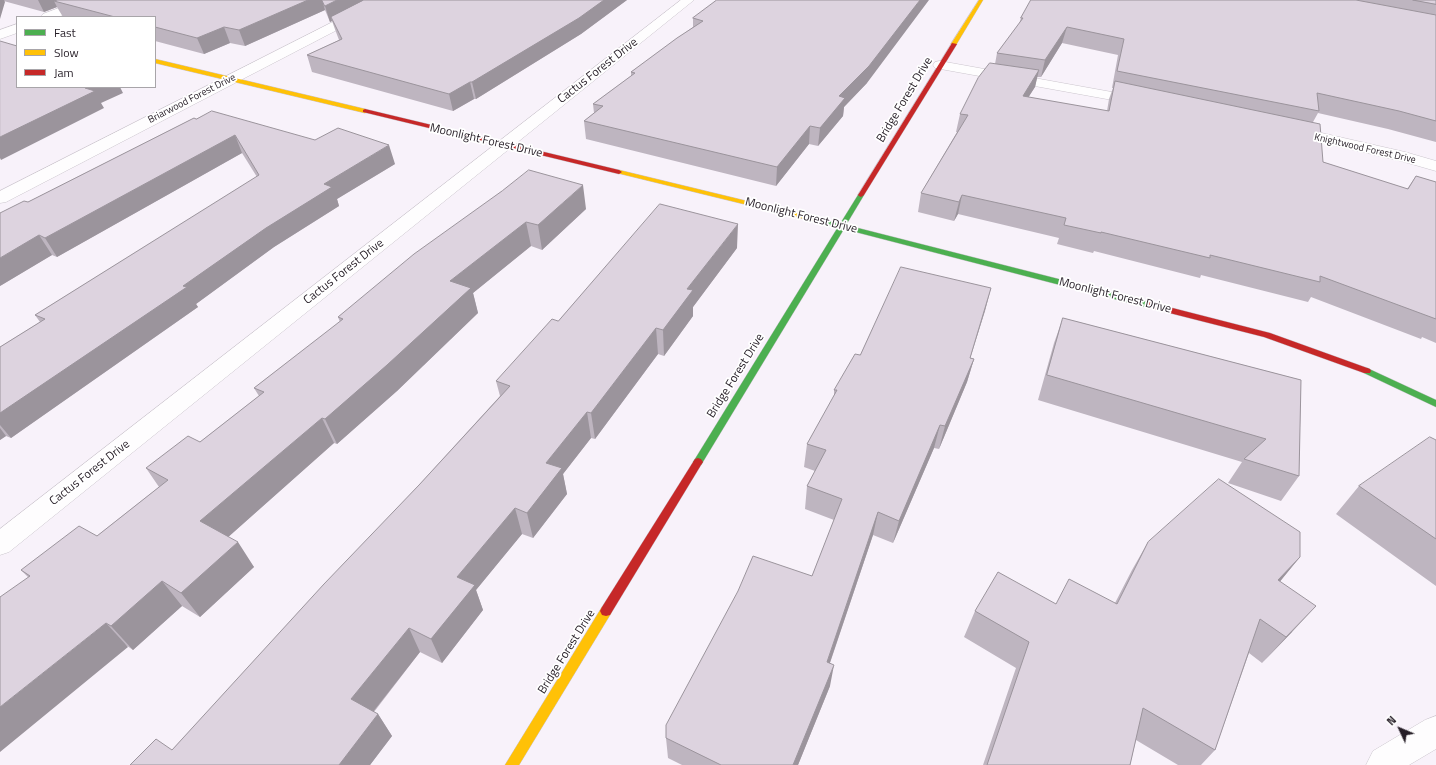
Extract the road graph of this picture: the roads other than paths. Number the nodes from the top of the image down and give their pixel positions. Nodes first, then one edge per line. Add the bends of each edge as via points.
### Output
1 (91, 0) edge
2 (385, 0) edge
3 (688, 0) edge
4 (981, 0) edge
5 (50, 16) edge
6 (0, 24) edge
7 (16, 28) edge
8 (16, 28) edge
9 (0, 35) edge
10 (156, 61) edge
11 (940, 65) junction
12 (230, 80) junction
13 (1151, 103) edge
14 (1279, 128) edge
15 (505, 146) junction
16 (1436, 166) edge
17 (0, 198) edge
18 (842, 226) junction
19 (1436, 404) edge
20 (0, 544) edge
21 (1436, 731) edge
22 (512, 765) edge
23 (1382, 765) edge

1 - 5 street
2 - 12 street, Briarwood Forest Drive
3 - 15 street, Cactus Forest Drive
4 - 11 street, Bridge Forest Drive
6 - 7 street
8 - 9 street
10 - 12 street, Moonlight Forest Drive
11 - 13 street via 1108,93
11 - 18 street, Bridge Forest Drive
12 - 15 street, Moonlight Forest Drive
12 - 17 street, Briarwood Forest Drive
14 - 16 street, Knightwood Forest Drive
15 - 18 street, Moonlight Forest Drive
15 - 20 street, Cactus Forest Drive
18 - 19 street, Moonlight Forest Drive via 1267,335 1363,369
18 - 22 street, Bridge Forest Drive
21 - 23 street

